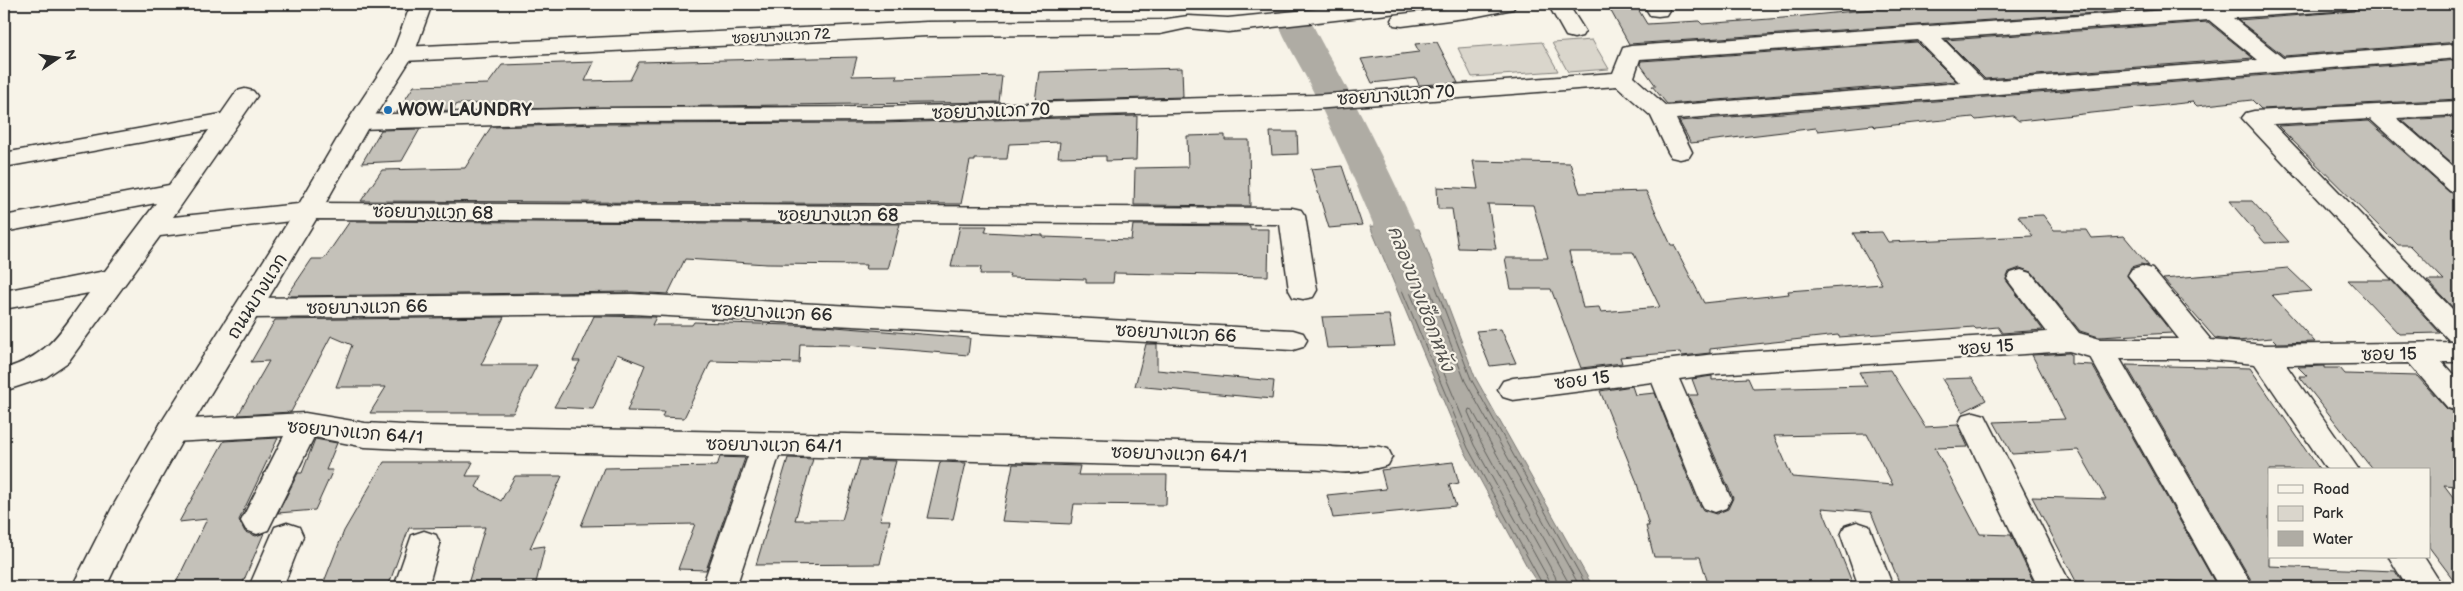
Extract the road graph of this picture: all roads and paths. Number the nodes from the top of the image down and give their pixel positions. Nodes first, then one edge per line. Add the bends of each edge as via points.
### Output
1 (421, 4) edge
2 (1506, 4) edge
3 (1558, 4) edge
4 (2346, 4) edge
5 (1417, 9) edge
6 (2215, 14) junction
7 (1574, 31) dead end
8 (1923, 32) junction
9 (2459, 51) edge
10 (402, 54) junction
11 (2278, 64) junction
12 (1622, 79) junction
13 (1978, 88) junction
14 (245, 96) dead end
15 (2459, 108) edge
16 (2376, 112) junction
17 (1661, 113) junction
18 (230, 119) junction
19 (360, 122) junction
20 (1680, 152) dead end
21 (4, 160) edge
22 (2459, 185) edge
23 (178, 191) junction
24 (308, 211) junction
25 (4, 224) edge
26 (152, 228) junction
27 (2142, 275) dead end
28 (114, 279) junction
29 (2021, 279) dead end
30 (1304, 290) dead end
31 (4, 300) edge
32 (250, 308) junction
33 (2459, 333) edge
34 (1293, 340) dead end
35 (2069, 341) junction
36 (2100, 348) junction
37 (2203, 349) junction
38 (2459, 352) edge
39 (2418, 354) junction
40 (2264, 355) junction
41 (1661, 370) junction
42 (4, 380) edge
43 (1513, 389) dead end
44 (2459, 400) edge
45 (1974, 423) dead end
46 (305, 424) junction
47 (172, 431) junction
48 (767, 445) junction
49 (1377, 457) dead end
50 (2343, 468) edge
51 (1716, 499) dead end
52 (257, 521) dead end
53 (1857, 535) dead end
54 (287, 536) dead end
55 (424, 544) dead end
56 (2406, 558) edge
57 (89, 587) edge
58 (266, 587) edge
59 (411, 587) edge
60 (719, 587) edge
61 (1876, 587) edge
62 (2055, 587) edge
63 (2236, 587) edge
64 (2426, 587) edge

1 - 10 street, ถนนบางแวก
2 - 5 street, ซอยบางแวก 72 via 1479,10
3 - 7 street
4 - 6 street
5 - 10 street, ซอยบางแวก 72 via 1234,36 1160,27 927,29
6 - 8 street
6 - 11 street
8 - 12 street via 1631,53
8 - 13 street
9 - 11 street
10 - 19 street, ถนนบางแวก
11 - 13 street
12 - 17 street
12 - 19 street, ซอยบางแวก 70 via 1252,104 882,114 601,115
13 - 17 street
14 - 18 street
15 - 16 street
16 - 22 street
16 - 33 street via 2254,118
17 - 20 street
18 - 21 street
18 - 23 street
19 - 24 street, ถนนบางแวก
23 - 25 street
23 - 26 street
24 - 26 street
24 - 30 street, ซอยบางแวก 68 via 1292,216
24 - 32 street, ถนนบางแวก
26 - 28 street
27 - 37 street
28 - 31 street
28 - 42 street via 58,355 36,370
29 - 35 street
32 - 34 street, ซอยบางแวก 66 via 632,304
32 - 47 street, ถนนบางแวก
35 - 36 street, ซอย 15
35 - 41 street, ซอย 15
36 - 37 street, ซอย 15
36 - 63 street
37 - 40 street, ซอย 15
38 - 39 street, ซอย 15
39 - 40 street, ซอย 15
39 - 44 street
40 - 50 street
41 - 43 street, ซอย 15
41 - 51 street
45 - 62 street
46 - 47 street, ซอยบางแวก 64/1
46 - 48 street, ซอยบางแวก 64/1 via 365,435 422,438
46 - 52 street
47 - 57 street, ถนนบางแวก via 123,517
48 - 49 street, ซอยบางแวก 64/1 via 1014,449 1338,461
48 - 60 street
53 - 61 street
54 - 58 street
55 - 59 street
56 - 64 street

